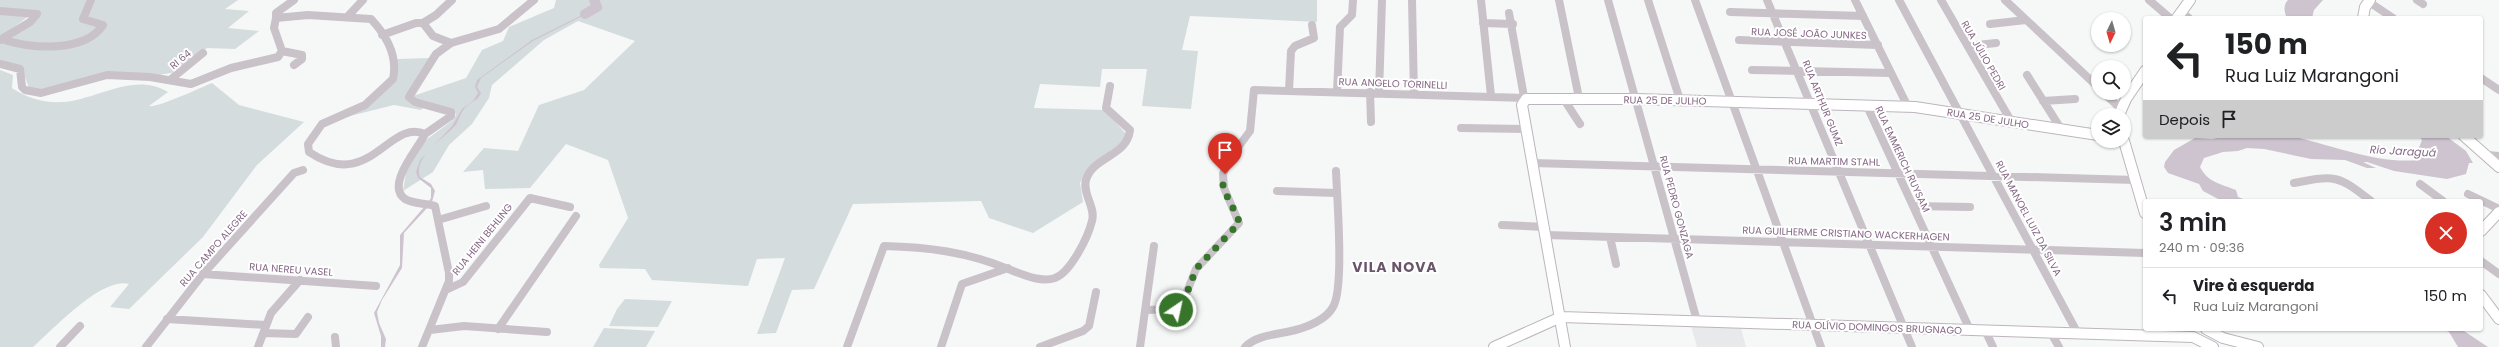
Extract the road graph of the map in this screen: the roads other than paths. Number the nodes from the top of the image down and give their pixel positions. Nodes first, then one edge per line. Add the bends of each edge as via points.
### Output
1 (91, 0) edge
2 (294, 0) edge
3 (363, 0) edge
4 (452, 0) edge
5 (534, 0) edge
6 (1352, 0) edge
7 (1382, 0) edge
8 (1412, 0) edge
9 (1481, 0) edge
10 (1559, 0) edge
11 (1608, 0) edge
12 (1648, 0) edge
13 (1695, 0) edge
14 (1767, 0) edge
15 (1855, 0) edge
16 (1899, 0) edge
17 (1940, 0) edge
18 (2005, 0) edge
19 (2148, 0) edge
20 (2190, 0) edge
21 (2370, 1) edge
22 (0, 11) edge
23 (1730, 12) dead end
24 (1510, 13) dead end
25 (1773, 13) junction
26 (348, 16) junction
27 (1863, 16) junction
28 (2168, 16) edge
29 (2183, 16) edge
30 (2364, 16) edge
31 (2390, 16) edge
32 (276, 18) junction
33 (2026, 20) junction
34 (423, 23) junction
35 (1483, 23) junction
36 (1513, 24) junction
37 (1990, 24) dead end
38 (1312, 25) dead end
39 (382, 35) junction
40 (1, 40) edge
41 (1739, 40) dead end
42 (1786, 42) junction
43 (1996, 43) dead end
44 (451, 44) junction
45 (1878, 45) junction
46 (1968, 46) junction
47 (282, 51) junction
48 (202, 52) dead end
49 (0, 64) edge
50 (294, 65) dead end
51 (1752, 70) dead end
52 (1799, 72) junction
53 (1891, 73) junction
54 (2143, 74) edge
55 (2027, 75) dead end
56 (2483, 79) edge
57 (170, 80) junction
58 (2091, 80) edge
59 (1110, 86) dead end
60 (2499, 90) edge
61 (1289, 91) junction
62 (1337, 92) junction
63 (1374, 93) junction
64 (1414, 94) junction
65 (1491, 96) junction
66 (1527, 97) junction
67 (1563, 98) junction
68 (1579, 98) junction
69 (1636, 99) junction
70 (2075, 99) dead end
71 (1680, 100) junction
72 (2110, 100) edge
73 (2043, 101) junction
74 (1732, 102) junction
75 (1812, 104) junction
76 (1867, 106) junction
77 (1908, 107) junction
78 (2117, 108) edge
79 (2122, 108) edge
80 (1960, 113) junction
81 (2011, 121) junction
82 (1373, 122) dead end
83 (1580, 124) dead end
84 (1461, 128) dead end
85 (2061, 129) junction
86 (1527, 130) junction
87 (425, 134) junction
88 (2091, 134) edge
89 (2467, 138) edge
90 (2124, 148) edge
91 (2488, 155) junction
92 (2499, 156) edge
93 (1533, 163) junction
94 (1654, 166) junction
95 (2499, 167) edge
96 (1756, 169) junction
97 (303, 170) dead end
98 (1336, 171) dead end
99 (1839, 171) junction
100 (1898, 173) junction
101 (1993, 176) junction
102 (2135, 180) junction
103 (2294, 183) dead end
104 (2420, 184) dead end
105 (1277, 191) dead end
106 (1336, 193) junction
107 (2468, 194) dead end
108 (2368, 199) edge
109 (2440, 199) edge
110 (2475, 199) edge
111 (2483, 205) edge
112 (486, 206) dead end
113 (1913, 206) junction
114 (2143, 206) edge
115 (570, 207) dead end
116 (1970, 207) dead end
117 (576, 216) dead end
118 (2498, 216) edge
119 (438, 220) junction
120 (1502, 225) dead end
121 (2483, 228) edge
122 (1546, 231) junction
123 (1610, 237) junction
124 (1674, 239) junction
125 (1782, 242) junction
126 (1869, 245) junction
127 (1154, 246) dead end
128 (1931, 247) junction
129 (2033, 250) junction
130 (2143, 253) edge
131 (2483, 262) edge
132 (1616, 264) dead end
133 (1008, 268) junction
134 (203, 274) junction
135 (2499, 274) edge
136 (300, 280) junction
137 (376, 286) dead end
138 (448, 289) junction
139 (1096, 292) dead end
140 (2483, 298) edge
141 (1145, 310) junction
142 (308, 317) dead end
143 (1562, 317) junction
144 (167, 319) junction
145 (2499, 319) edge
146 (1697, 321) junction
147 (1813, 325) junction
148 (80, 326) dead end
149 (1904, 328) junction
150 (265, 329) junction
151 (498, 329) junction
152 (430, 330) junction
153 (1970, 330) junction
154 (1985, 330) junction
155 (2210, 331) edge
156 (548, 332) dead end
157 (2051, 333) junction
158 (2195, 333) edge
159 (2078, 334) junction
160 (335, 337) dead end
161 (2238, 341) junction
162 (60, 347) edge
163 (146, 347) edge
164 (258, 347) edge
165 (336, 347) edge
166 (422, 347) edge
167 (847, 347) edge
168 (940, 347) edge
169 (1040, 347) edge
170 (1140, 347) edge
171 (1245, 347) edge
172 (1495, 347) edge
173 (1565, 347) edge
174 (1821, 347) edge
175 (1912, 347) edge
176 (1993, 347) edge
177 (2059, 347) edge
178 (2213, 347) edge
179 (2224, 347) edge
180 (2258, 347) edge

1 - 40 street via 83,18 103,25 97,33 87,38 41,47 22,46
2 - 32 street via 276,13
3 - 26 street
4 - 34 street
5 - 44 street via 499,30
6 - 62 street via 1352,15 1340,27
7 - 63 street
8 - 64 street
9 - 35 street
10 - 68 street
11 - 69 street, RUA PEDRO GONZAGA
12 - 71 street
13 - 74 street
14 - 25 street, RUA ARTHUR GUMZ
15 - 27 street
16 - 80 street, RUA MANOEL LUIZ DA SILVA
17 - 46 street, RUA JÚLIO PEDRI
18 - 33 street
19 - 28 street
20 - 29 main road
21 - 30 main road
21 - 31 street
22 - 40 street via 36,14 30,22
23 - 25 street
24 - 36 street
25 - 27 street
25 - 42 street, RUA ARTHUR GUMZ
26 - 32 street via 308,15
26 - 39 street via 371,19
27 - 45 street
32 - 47 street via 274,28
33 - 37 street
33 - 58 street
34 - 39 street via 412,24
34 - 44 street via 430,34
35 - 36 street
35 - 65 street
36 - 66 street
38 - 61 street via 1314,38 1295,46 1291,51
39 - 87 street via 394,58 393,79 365,104 322,124 307,148 317,158 357,163 366,160 400,136 413,132
41 - 42 street, RUA JOSÉ JOÃO JUNKES
42 - 45 street, RUA JOSÉ JOÃO JUNKES
42 - 52 street, RUA ARTHUR GUMZ
43 - 46 street
44 - 87 street via 431,58 409,97 415,102 451,112 451,116
45 - 53 street
46 - 81 street, RUA JÚLIO PEDRI
47 - 50 street via 302,55 302,59
47 - 57 street via 275,59 231,68 191,84
48 - 57 street, RI 64
49 - 57 street via 20,69 22,86 25,90 37,93 58,90 107,75
51 - 52 street
52 - 53 street
52 - 75 street, RUA ARTHUR GUMZ
53 - 77 street
54 - 79 main road
55 - 73 street
56 - 60 street
59 - 133 street via 1106,108 1112,116 1127,126 1130,134 1125,146 1103,161 1087,177 1086,186 1092,219 1070,265 1060,276 1048,279 1032,277
61 - 62 street, RUA ANGELO TORINELLI
61 - 141 street, RUA ANGELO TORINELLI via 1254,90 1249,136 1230,156 1223,180 1225,192 1236,211 1239,223 1196,269 1180,309
62 - 63 street, RUA ANGELO TORINELLI
63 - 64 street, RUA ANGELO TORINELLI
63 - 82 street
64 - 65 street, RUA ANGELO TORINELLI
65 - 66 street, RUA ANGELO TORINELLI
66 - 67 main road, RUA 25 DE JULHO
66 - 86 main road via 1522,105
67 - 68 main road, RUA 25 DE JULHO
67 - 83 street
68 - 69 main road, RUA 25 DE JULHO
69 - 71 main road, RUA 25 DE JULHO
69 - 94 street, RUA PEDRO GONZAGA
70 - 73 street
71 - 74 main road, RUA 25 DE JULHO
72 - 78 street
73 - 85 street
74 - 75 main road, RUA 25 DE JULHO
74 - 96 street
75 - 76 main road, RUA 25 DE JULHO
75 - 99 street, RUA ARTHUR GUMZ
76 - 77 main road, RUA 25 DE JULHO
76 - 100 street, RUA EMMERICH RUYSAM
77 - 80 main road, RUA 25 DE JULHO
80 - 81 main road, RUA 25 DE JULHO
80 - 101 street, RUA MANOEL LUIZ DA SILVA
81 - 85 main road, RUA 25 DE JULHO
84 - 86 street
85 - 88 main road, RUA 25 DE JULHO
86 - 93 main road
87 - 119 street via 401,173 398,188 403,197 429,204
89 - 91 main road
90 - 102 main road
91 - 92 street
91 - 95 main road
93 - 94 street, RUA MARTIM STAHL
93 - 122 main road
94 - 96 street, RUA MARTIM STAHL
94 - 124 street, RUA PEDRO GONZAGA
96 - 99 street, RUA MARTIM STAHL
96 - 125 street
97 - 134 street, RUA CAMPO ALEGRE via 294,173
98 - 106 street
99 - 100 street, RUA MARTIM STAHL
99 - 126 street, RUA ARTHUR GUMZ
100 - 101 street, RUA MARTIM STAHL
100 - 113 street, RUA EMMERICH RUYSAM
101 - 102 street, RUA MARTIM STAHL
101 - 129 street, RUA MANOEL LUIZ DA SILVA
102 - 114 main road
103 - 108 street via 2335,176
104 - 109 street
105 - 106 street
106 - 171 street via 1337,264 1334,306 1326,315 1306,327 1255,340
107 - 110 street
111 - 118 street
112 - 119 street
113 - 116 street
113 - 128 street, RUA EMMERICH RUYSAM
115 - 138 street, RUA HEINI BEHLING via 530,198 463,282
117 - 151 street
118 - 121 main road
119 - 138 street via 449,273
120 - 122 street, RUA GUILHERME CRISTIANO WACKERHAGEN
122 - 123 street, RUA GUILHERME CRISTIANO WACKERHAGEN
122 - 143 main road
123 - 124 street, RUA GUILHERME CRISTIANO WACKERHAGEN
123 - 132 street
124 - 125 street, RUA GUILHERME CRISTIANO WACKERHAGEN
124 - 146 street, RUA PEDRO GONZAGA
125 - 126 street, RUA GUILHERME CRISTIANO WACKERHAGEN
125 - 147 street
126 - 128 street, RUA GUILHERME CRISTIANO WACKERHAGEN
126 - 149 street, RUA ARTHUR GUMZ
127 - 141 street
128 - 129 street, RUA GUILHERME CRISTIANO WACKERHAGEN
128 - 153 street, RUA EMMERICH RUYSAM
129 - 130 street, RUA GUILHERME CRISTIANO WACKERHAGEN
129 - 159 street, RUA MANOEL LUIZ DA SILVA
131 - 135 street
133 - 167 street via 971,256 930,248 884,246
133 - 168 street via 962,284
134 - 136 street, RUA NEREU VASEL
134 - 144 street, RUA CAMPO ALEGRE
136 - 137 street, RUA NEREU VASEL
136 - 150 street via 274,309
138 - 152 street
139 - 169 street via 1089,326 1083,331
140 - 145 main road
141 - 170 street
142 - 150 street via 296,334
143 - 146 main road, RUA OLÍVIO DOMINGOS BRUGNAGO
143 - 172 main road
143 - 173 main road
144 - 150 street
144 - 163 street, RUA CAMPO ALEGRE
146 - 147 main road, RUA OLÍVIO DOMINGOS BRUGNAGO
147 - 149 main road, RUA OLÍVIO DOMINGOS BRUGNAGO
147 - 174 street
148 - 162 street
149 - 153 main road, RUA OLÍVIO DOMINGOS BRUGNAGO
149 - 175 street, RUA ARTHUR GUMZ
150 - 164 street
151 - 152 street via 464,326
151 - 156 street
152 - 166 street
153 - 154 main road, RUA OLÍVIO DOMINGOS BRUGNAGO
154 - 157 main road, RUA OLÍVIO DOMINGOS BRUGNAGO
154 - 176 street
155 - 161 main road via 2223,338
157 - 159 main road, RUA OLÍVIO DOMINGOS BRUGNAGO
157 - 177 street
158 - 159 main road, RUA OLÍVIO DOMINGOS BRUGNAGO
158 - 178 main road
160 - 165 street
161 - 179 main road via 2227,343
161 - 180 main road

